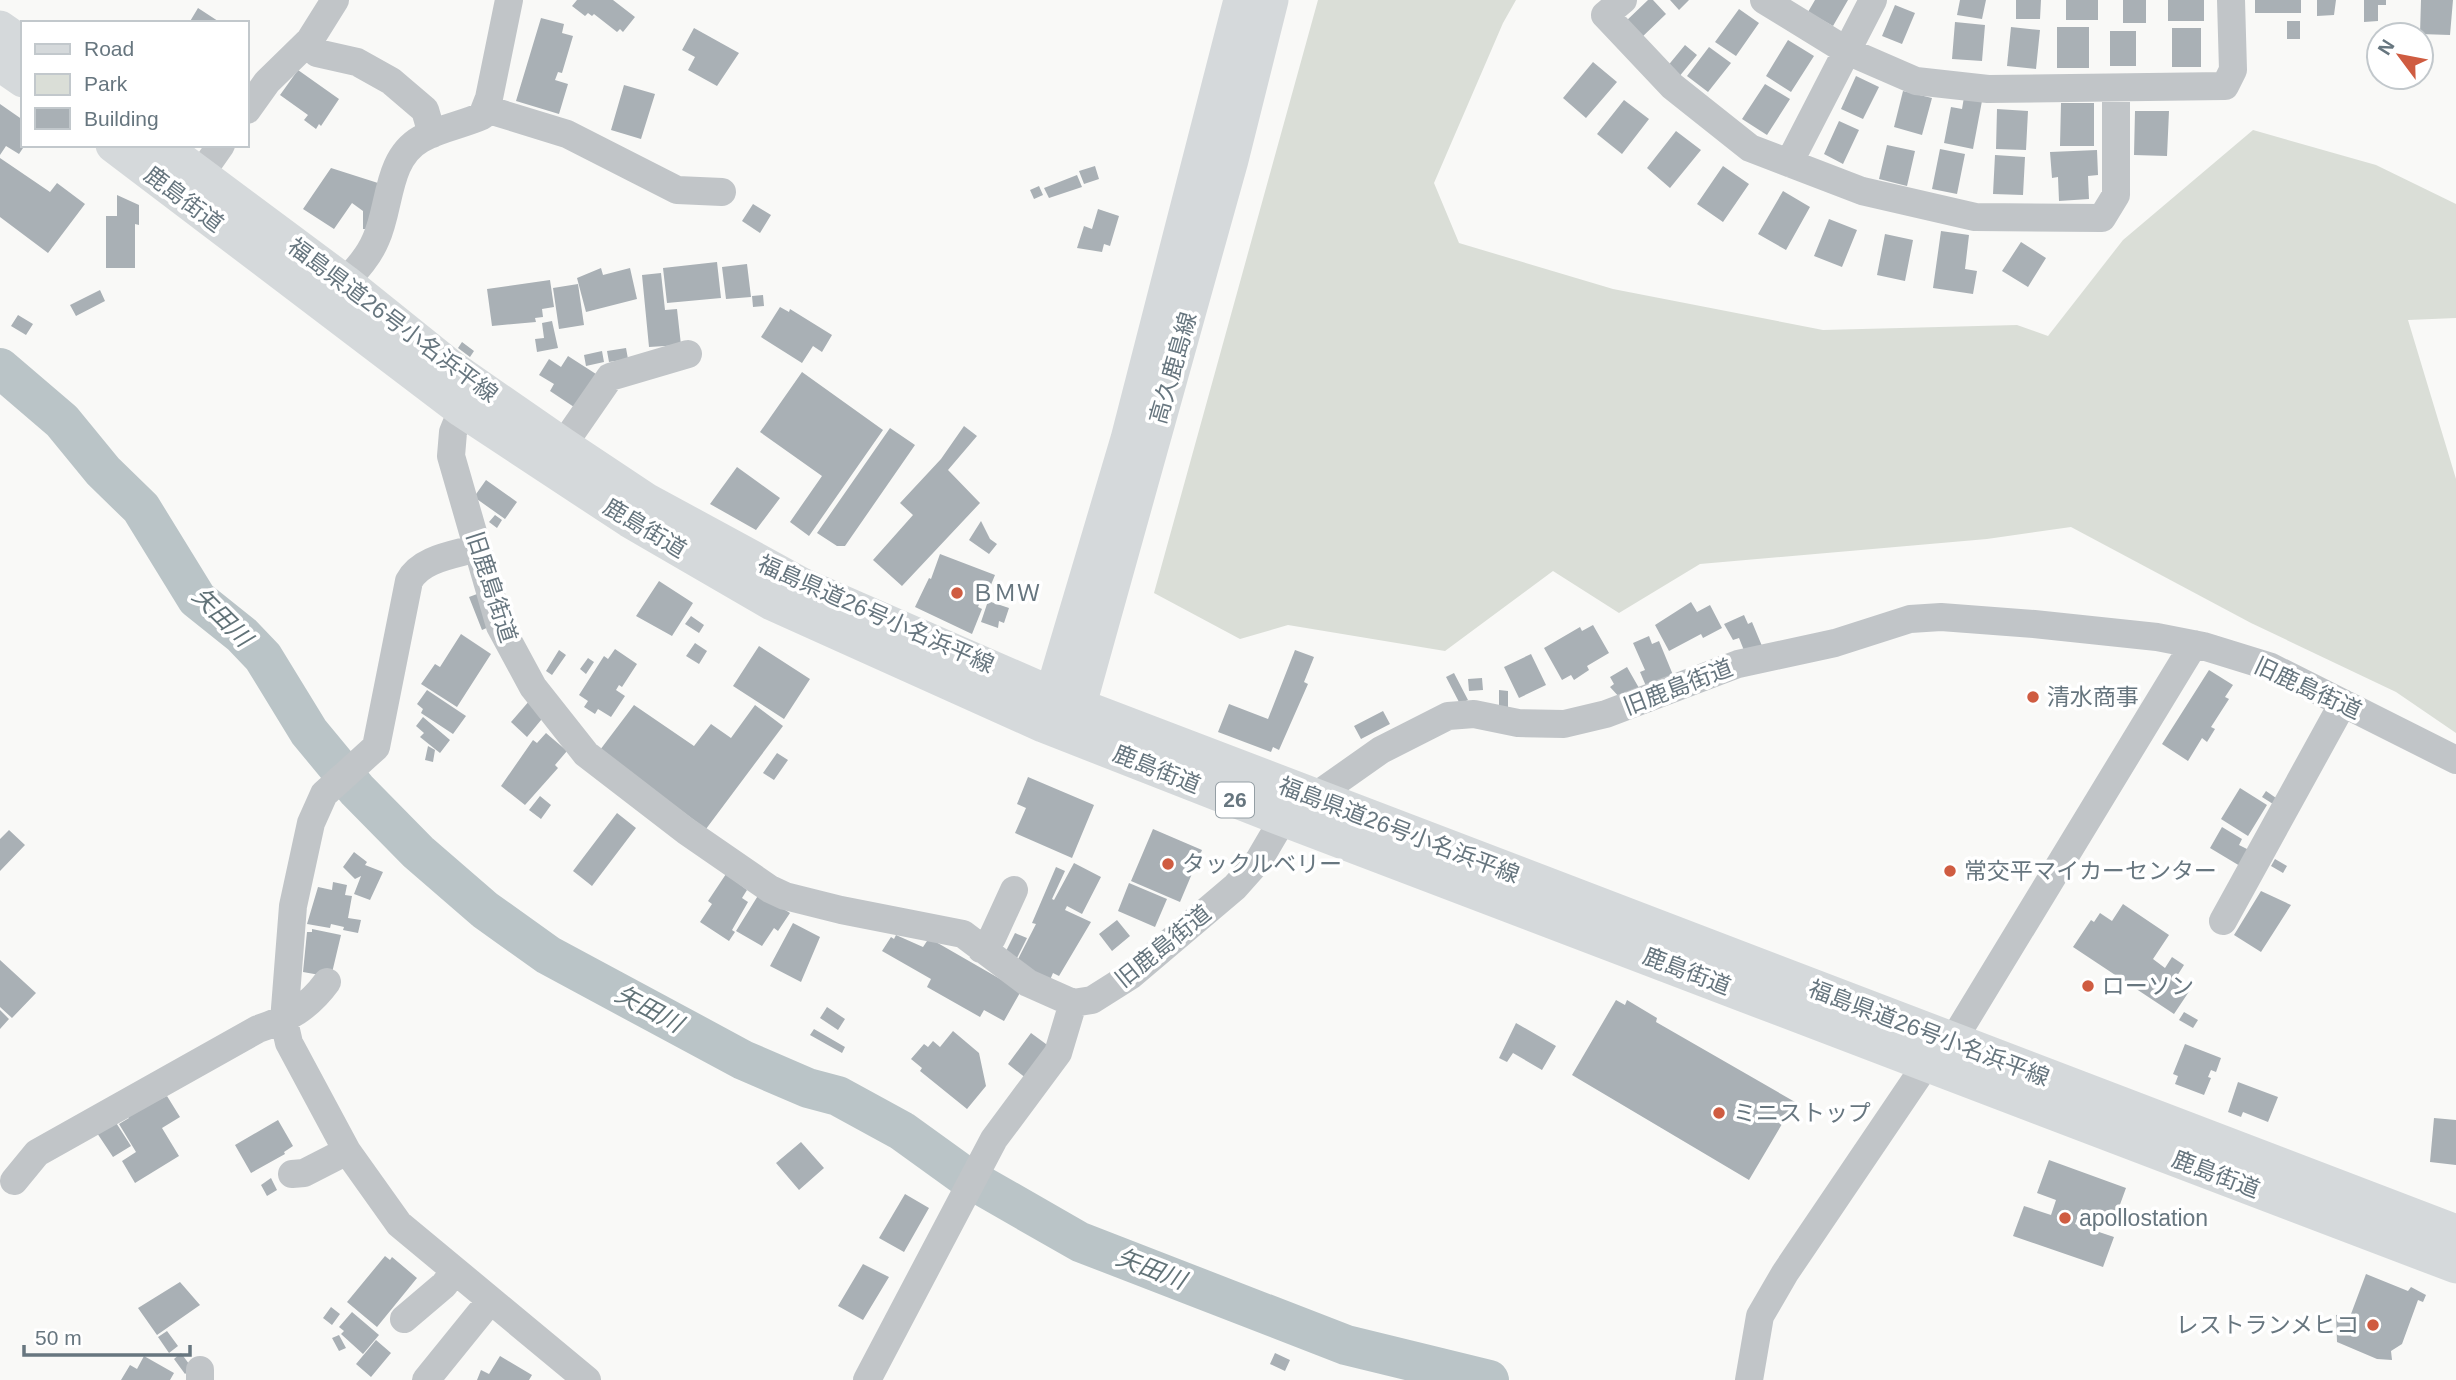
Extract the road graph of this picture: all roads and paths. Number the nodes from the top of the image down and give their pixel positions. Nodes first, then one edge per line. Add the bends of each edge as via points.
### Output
1 (335, 0) edge
2 (509, 0) edge
3 (1241, 0) edge
4 (1270, 0) edge
5 (1623, 0) edge
6 (1764, 0) edge
7 (1873, 0) edge
8 (2231, 0) edge
9 (0, 28) edge
10 (310, 40) junction
11 (21, 43) edge
12 (1847, 51) junction
13 (0, 64) edge
14 (21, 79) edge
15 (2116, 89) junction
16 (248, 109) edge
17 (486, 110) junction
18 (432, 134) junction
19 (116, 147) edge
20 (164, 147) edge
21 (220, 147) edge
22 (1789, 163) junction
23 (200, 175) junction
24 (722, 192) dead end
25 (345, 282) junction
26 (688, 354) dead end
27 (462, 410) junction
28 (563, 445) junction
29 (477, 548) junction
30 (2194, 644) junction
31 (2343, 703) junction
32 (1061, 714) junction
33 (2456, 760) edge
34 (1314, 797) junction
35 (1283, 820) junction
36 (1014, 890) dead end
37 (2223, 921) dead end
38 (981, 949) junction
39 (327, 982) dead end
40 (1073, 1003) junction
41 (284, 1021) junction
42 (1939, 1052) junction
43 (347, 1151) junction
44 (292, 1174) dead end
45 (14, 1181) dead end
46 (2456, 1232) edge
47 (2456, 1266) edge
48 (454, 1272) junction
49 (490, 1301) junction
50 (404, 1319) dead end
51 (1749, 1374) edge
52 (426, 1380) edge
53 (587, 1380) edge
54 (867, 1380) edge

1 - 10 street
2 - 17 street
3 - 32 main road, 高久鹿島線
4 - 32 main road, 高久鹿島線 via 1231,160
5 - 22 street via 1605,15 1672,86 1750,148
6 - 12 street
7 - 12 street
8 - 15 street via 2233,70 2225,86
9 - 11 main road
10 - 16 street via 267,82
10 - 18 street via 317,53 357,62 391,81 425,110
12 - 15 street via 1916,81 1988,89
12 - 22 street
13 - 14 main road
15 - 22 street via 2116,195 2102,218 1975,217 1862,191
17 - 18 street via 475,120
17 - 24 street via 567,134 677,190
18 - 25 street via 400,159 371,251
19 - 27 main road, 鹿島街道 / 26
20 - 23 main road, 福島県道26号小名浜平線 / 26
21 - 23 street
23 - 25 main road, 福島県道26号小名浜平線 / 26
25 - 28 main road, 福島県道26号小名浜平線 / 26 via 452,368
26 - 28 street via 610,377
27 - 29 street, 旧鹿島街道 via 453,432 451,456
27 - 32 main road, 鹿島街道 / 26 via 629,520 772,603
28 - 32 main road, 福島県道26号小名浜平線 / 26 via 646,500 802,585
29 - 38 street, 旧鹿島街道 via 500,626 514,654 533,687 586,754 770,889 841,911 963,934
29 - 41 street via 422,565 414,572 376,747 324,794 314,812 293,906
30 - 31 street, 旧鹿島街道 via 2271,667
30 - 34 street, 旧鹿島街道 via 2034,624 1910,619 1835,643 1738,664 1606,714 1564,724 1518,723 1474,714 1448,716 1381,750
30 - 42 street
31 - 33 street, 旧鹿島街道
31 - 37 street
32 - 34 main road, 福島県道26号小名浜平線 / 26
32 - 35 main road, 鹿島街道 / 26
34 - 35 street, 旧鹿島街道
34 - 42 main road, 福島県道26号小名浜平線 / 26
35 - 40 street, 旧鹿島街道 via 1259,860 1235,887 1130,976 1092,1000
35 - 42 main road, 鹿島街道 / 26
36 - 38 street via 992,938
38 - 40 street, 旧鹿島街道 via 1028,983
39 - 41 street via 313,1001
40 - 54 street via 1058,1053 994,1139
41 - 43 street via 289,1043
41 - 45 street via 258,1029 48,1146
42 - 46 main road, 福島県道26号小名浜平線 / 26
42 - 47 main road, 鹿島街道 / 26
42 - 51 street via 1778,1284 1760,1316
43 - 44 street via 304,1174
43 - 48 street via 399,1224
48 - 49 street
48 - 50 street
49 - 52 street
49 - 53 street

